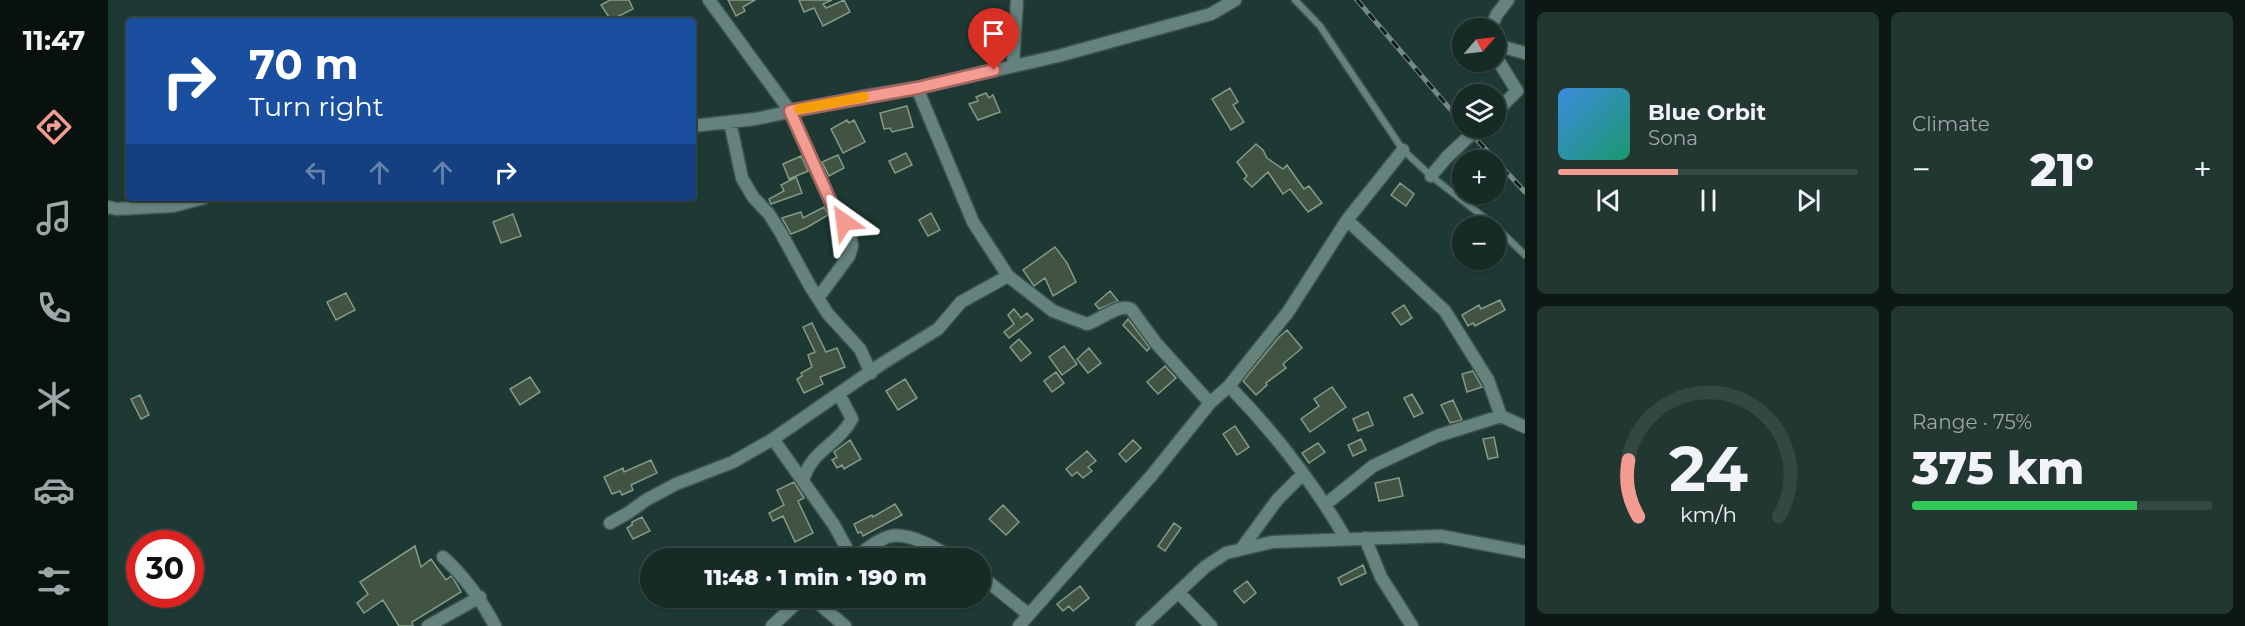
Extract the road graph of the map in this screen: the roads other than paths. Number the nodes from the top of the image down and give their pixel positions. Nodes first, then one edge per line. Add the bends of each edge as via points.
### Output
1 (709, 0) edge
2 (1017, 0) edge
3 (1236, 0) edge
4 (1295, 0) edge
5 (1508, 0) edge
6 (1495, 18) edge
7 (1506, 48) edge
8 (1525, 54) edge
9 (1013, 65) junction
10 (1505, 72) edge
11 (917, 88) junction
12 (1506, 102) edge
13 (790, 111) junction
14 (730, 122) junction
15 (696, 126) edge
16 (1468, 138) edge
17 (1403, 150) junction
18 (1431, 176) junction
19 (192, 201) edge
20 (108, 207) edge
21 (1481, 216) edge
22 (1347, 220) junction
23 (1506, 237) edge
24 (1525, 255) edge
25 (1008, 276) junction
26 (818, 298) junction
27 (871, 373) junction
28 (1229, 386) junction
29 (839, 394) junction
30 (1210, 403) junction
31 (1501, 416) junction
32 (1525, 427) edge
33 (773, 439) junction
34 (1302, 475) junction
35 (803, 481) junction
36 (1326, 504) junction
37 (610, 523) dead end
38 (1365, 538) junction
39 (1346, 539) junction
40 (848, 548) edge
41 (868, 548) edge
42 (932, 548) edge
43 (1242, 548) junction
44 (1525, 552) edge
45 (443, 557) dead end
46 (991, 584) edge
47 (1179, 593) junction
48 (480, 597) junction
49 (791, 608) edge
50 (824, 608) edge
51 (1028, 614) junction
52 (428, 626) edge
53 (495, 626) edge
54 (772, 626) edge
55 (845, 626) edge
56 (1018, 626) edge
57 (1142, 626) edge
58 (1211, 626) edge
59 (1412, 626) edge

1 - 13 street
2 - 9 street
3 - 9 street via 1211,14 1108,44
4 - 17 lane via 1320,26
5 - 6 street
7 - 8 street
9 - 11 street
10 - 12 street via 1517,92
11 - 13 street
11 - 25 street via 973,222
13 - 14 street
13 - 26 street via 834,209 851,237 849,256
14 - 15 street
14 - 26 street via 742,178 769,214
16 - 18 street, bridge
17 - 18 lane
17 - 22 street
18 - 21 lane
19 - 20 street via 173,206
22 - 28 street via 1288,312
22 - 31 street via 1445,311 1488,380
23 - 24 lane
25 - 27 street via 961,302 938,329
25 - 30 street via 1053,312 1071,320 1087,324 1120,308 1131,309
26 - 27 street via 860,349
27 - 29 street
28 - 30 street
28 - 34 street via 1261,418
29 - 33 street
29 - 35 street via 852,419 813,458
30 - 51 street via 1152,476
31 - 32 street
31 - 36 street via 1437,436 1373,466
33 - 35 street
33 - 37 street via 733,462 656,495
34 - 36 street
34 - 43 street via 1277,500
35 - 40 street
36 - 39 street
38 - 39 street
38 - 44 street via 1441,536
38 - 59 street via 1381,577
39 - 43 street via 1272,542
41 - 42 street via 880,540 899,536
43 - 47 street via 1204,567
45 - 48 street
46 - 51 street
47 - 57 street
47 - 58 street
48 - 52 street
48 - 53 street
49 - 54 street
50 - 55 street
51 - 56 street

